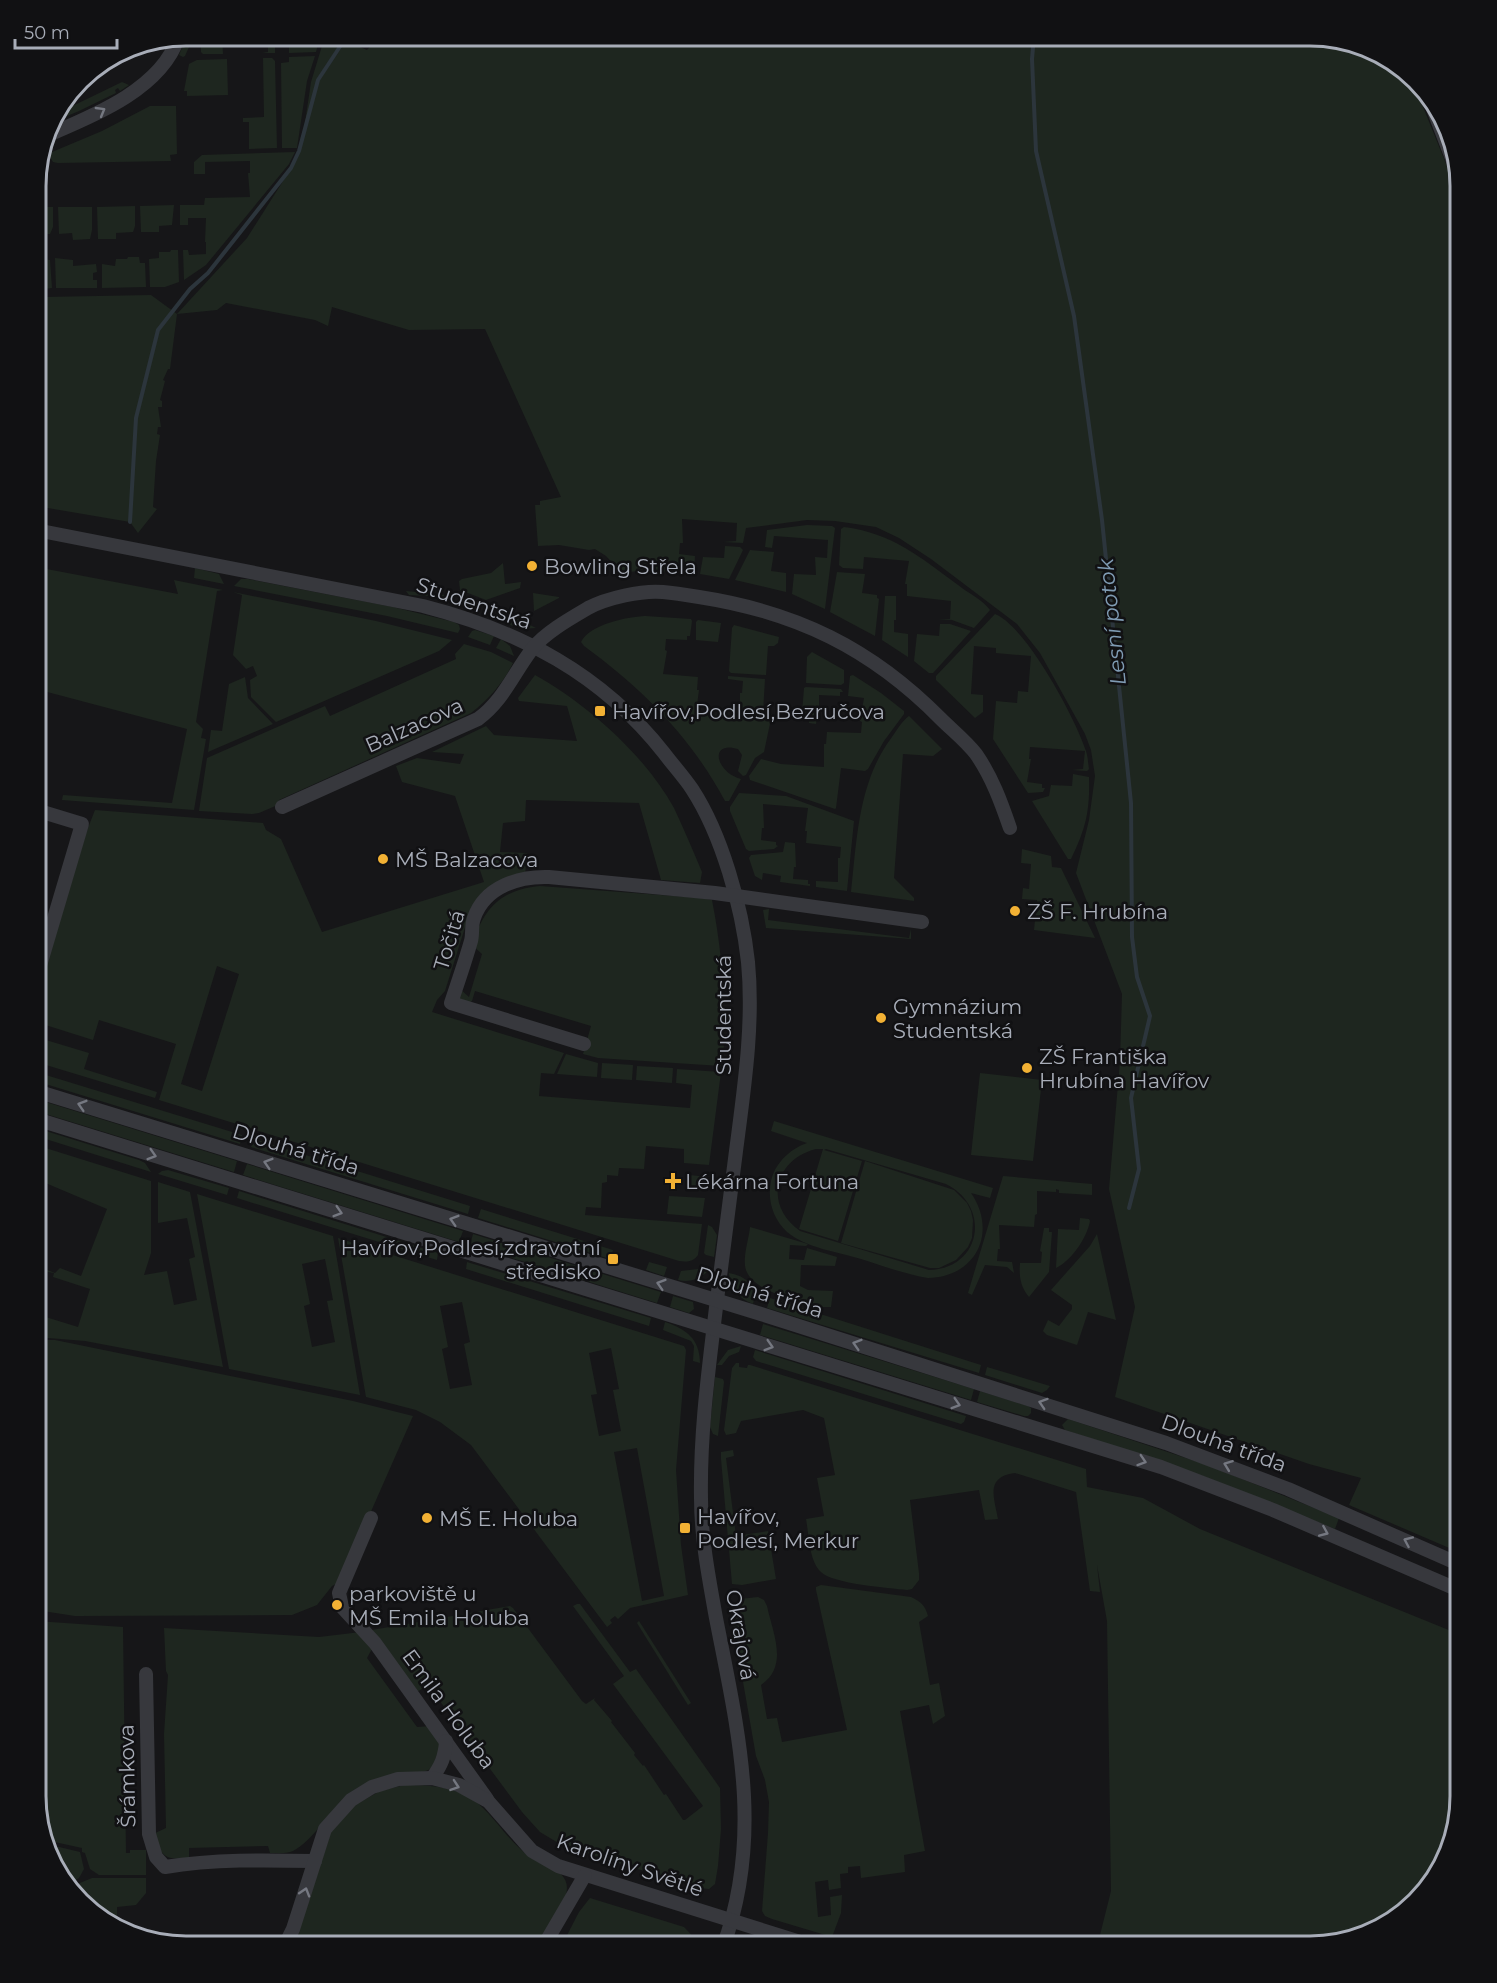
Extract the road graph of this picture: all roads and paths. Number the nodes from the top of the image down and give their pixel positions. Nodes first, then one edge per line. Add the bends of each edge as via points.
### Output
1 (173, 48) edge
2 (58, 131) edge
3 (47, 532) edge
4 (535, 646) junction
5 (282, 807) dead end
6 (47, 813) edge
7 (1010, 828) dead end
8 (735, 896) junction
9 (922, 922) dead end
10 (47, 944) edge
11 (584, 1044) dead end
12 (46, 1094) edge
13 (46, 1122) edge
14 (717, 1301) junction
15 (713, 1328) junction
16 (371, 1518) dead end
17 (1450, 1560) edge
18 (1450, 1586) edge
19 (146, 1674) dead end
20 (446, 1741) junction
21 (432, 1778) junction
22 (488, 1801) junction
23 (315, 1861) junction
24 (585, 1875) junction
25 (732, 1922) junction
26 (290, 1936) edge
27 (549, 1936) edge
28 (727, 1936) edge
29 (779, 1936) edge

2 -> 1 street via 136,91 164,63
3 - 4 street, Studentská via 423,606 484,624
4 - 5 street, Balzacova via 498,701 478,719
4 - 7 street, Balzacova via 589,608 621,597 661,592 713,599 798,621 849,646 930,707 975,753 997,790
4 - 8 street, Studentská via 595,683 647,731 693,791 720,844
6 - 10 street via 82,824
8 - 9 street
8 - 11 street, Točitá via 530,877 512,881 486,899 474,919 472,938 451,1003
8 - 14 street, Studentská via 748,962 748,1035
14 -> 12 street, Dlouhá třída
13 -> 15 street
14 - 15 street, Studentská
17 -> 14 street, Dlouhá třída via 1288,1489 1166,1443
15 -> 18 street via 1161,1467
15 - 25 street, Okrajová via 702,1434 700,1501 712,1597 744,1779 746,1827
16 - 20 street, Emila Holuba via 339,1593 342,1607 375,1643
19 - 23 street, Šrámkova via 149,1834 156,1857 165,1867
20 - 21 street via 445,1755
20 - 22 street, Emila Holuba
21 -> 22 street, Karolíny Světlé via 459,1785
21 - 23 street, Karolíny Světlé via 398,1779 372,1787 351,1800 325,1829
22 - 24 street, Karolíny Světlé via 532,1851
26 -> 23 street, Karolíny Světlé
24 - 25 street, Karolíny Světlé
24 - 27 street
25 - 28 street, Okrajová
25 - 29 street, Karolíny Světlé

